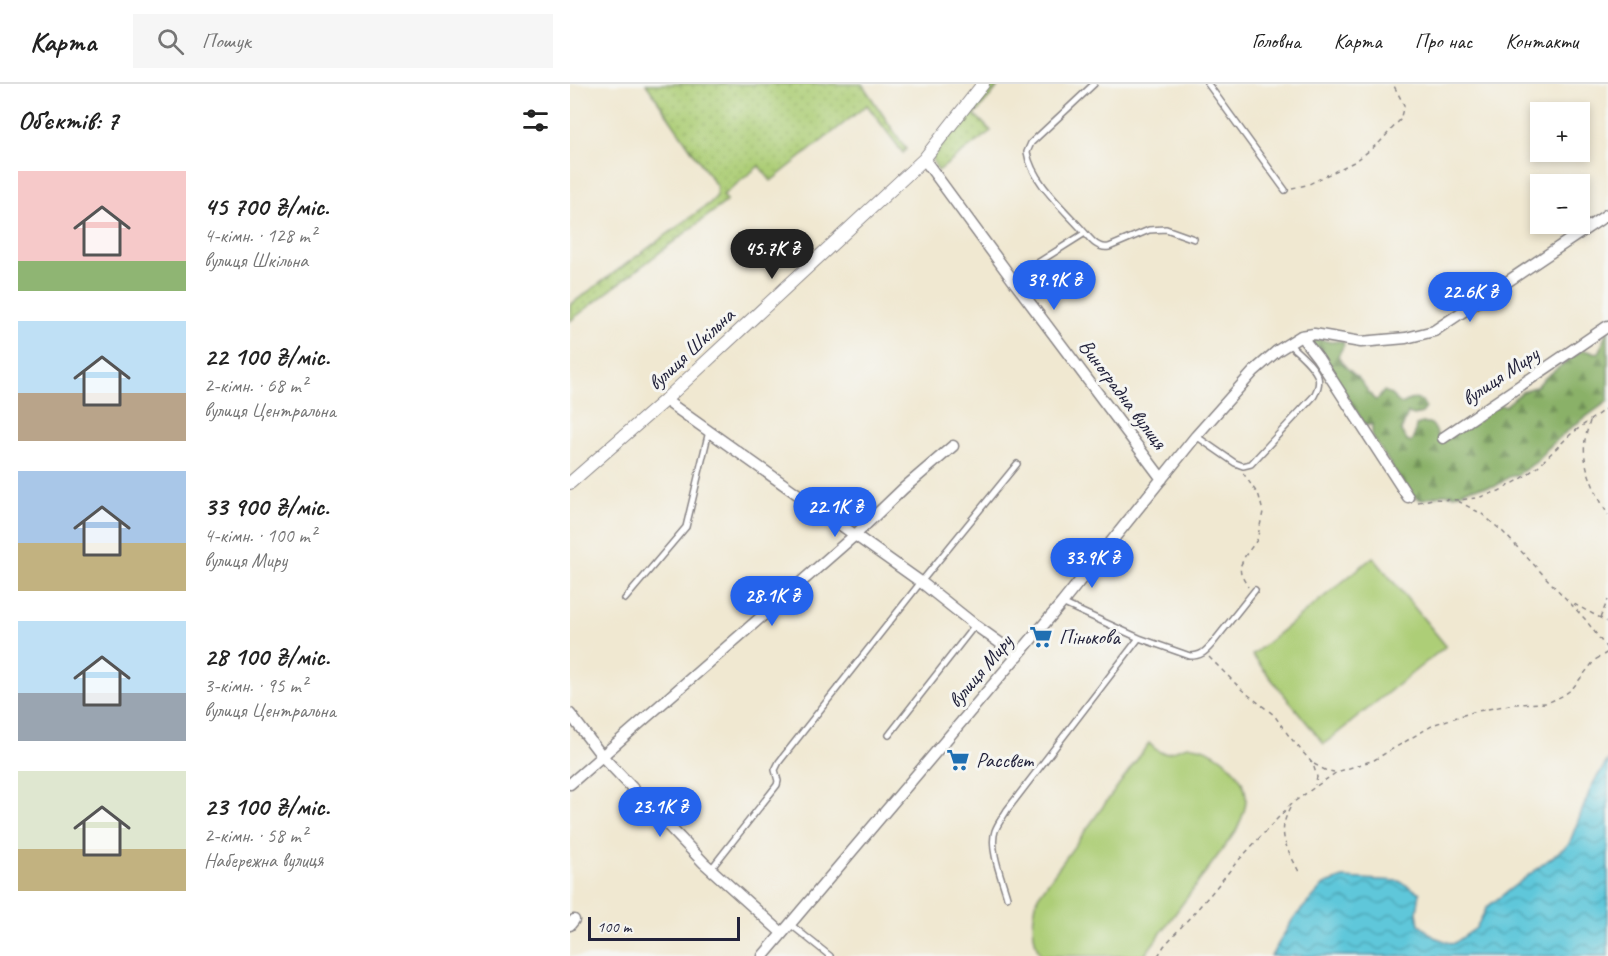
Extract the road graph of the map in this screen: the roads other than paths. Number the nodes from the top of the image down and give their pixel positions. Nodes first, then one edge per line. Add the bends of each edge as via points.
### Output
1 (983, 84) edge
2 (1094, 84) edge
3 (1208, 84) edge
4 (924, 159) junction
5 (1285, 190) road end
6 (1608, 213) edge
7 (1085, 233) junction
8 (1194, 239) dead end
9 (1012, 279) junction
10 (1608, 326) edge
11 (1301, 336) junction
12 (1288, 344) junction
13 (665, 400) junction
14 (709, 431) junction
15 (1196, 436) junction
16 (1443, 438) dead end
17 (954, 446) dead end
18 (1017, 464) dead end
19 (1162, 479) junction
20 (570, 483) edge
21 (1408, 497) road end
22 (855, 535) junction
23 (921, 582) junction
24 (1255, 590) dead end
25 (625, 600) dead end
26 (1062, 603) junction
27 (975, 625) junction
28 (1139, 638) junction
29 (1018, 656) junction
30 (570, 714) edge
31 (889, 735) dead end
32 (602, 756) junction
33 (570, 784) edge
34 (711, 869) junction
35 (1007, 897) dead end
36 (790, 924) junction
37 (782, 933) junction
38 (763, 956) edge
39 (830, 956) edge

1 - 4 street, вулиця Шкільна
2 - 7 lane via 1031,143 1027,152 1030,167 1044,188
3 - 5 lane
4 - 9 street, Виноградна вулиця
4 - 13 street, вулиця Шкільна
6 - 11 street via 1434,331 1361,342 1314,334
7 - 8 lane via 1103,248 1149,230 1166,229
7 - 9 lane
9 - 19 street, Виноградна вулиця
10 - 16 street, вулиця Миру
11 - 12 street, вулиця Миру
11 - 21 street
12 - 15 street, вулиця Миру via 1254,371
12 - 15 lane via 1311,366 1318,377 1318,387 1251,464 1235,463
13 - 14 street
13 - 20 street, вулиця Шкільна
14 - 22 street
14 - 25 lane via 686,527
15 - 19 street, вулиця Миру
17 - 22 street
18 - 23 lane
19 - 26 street, вулиця Миру
22 - 23 street
22 - 32 street
23 - 27 street
23 - 34 lane via 779,762 775,770 777,785
24 - 28 lane via 1198,656
26 - 28 lane
26 - 29 street, вулиця Миру
27 - 29 street
27 - 31 lane
28 - 35 lane via 998,824 993,841
29 - 36 street, вулиця Миру
30 - 32 street
32 - 33 street
32 - 34 street
34 - 37 street
36 - 37 street, вулиця Миру
36 - 39 lane
37 - 38 street, вулиця Миру

